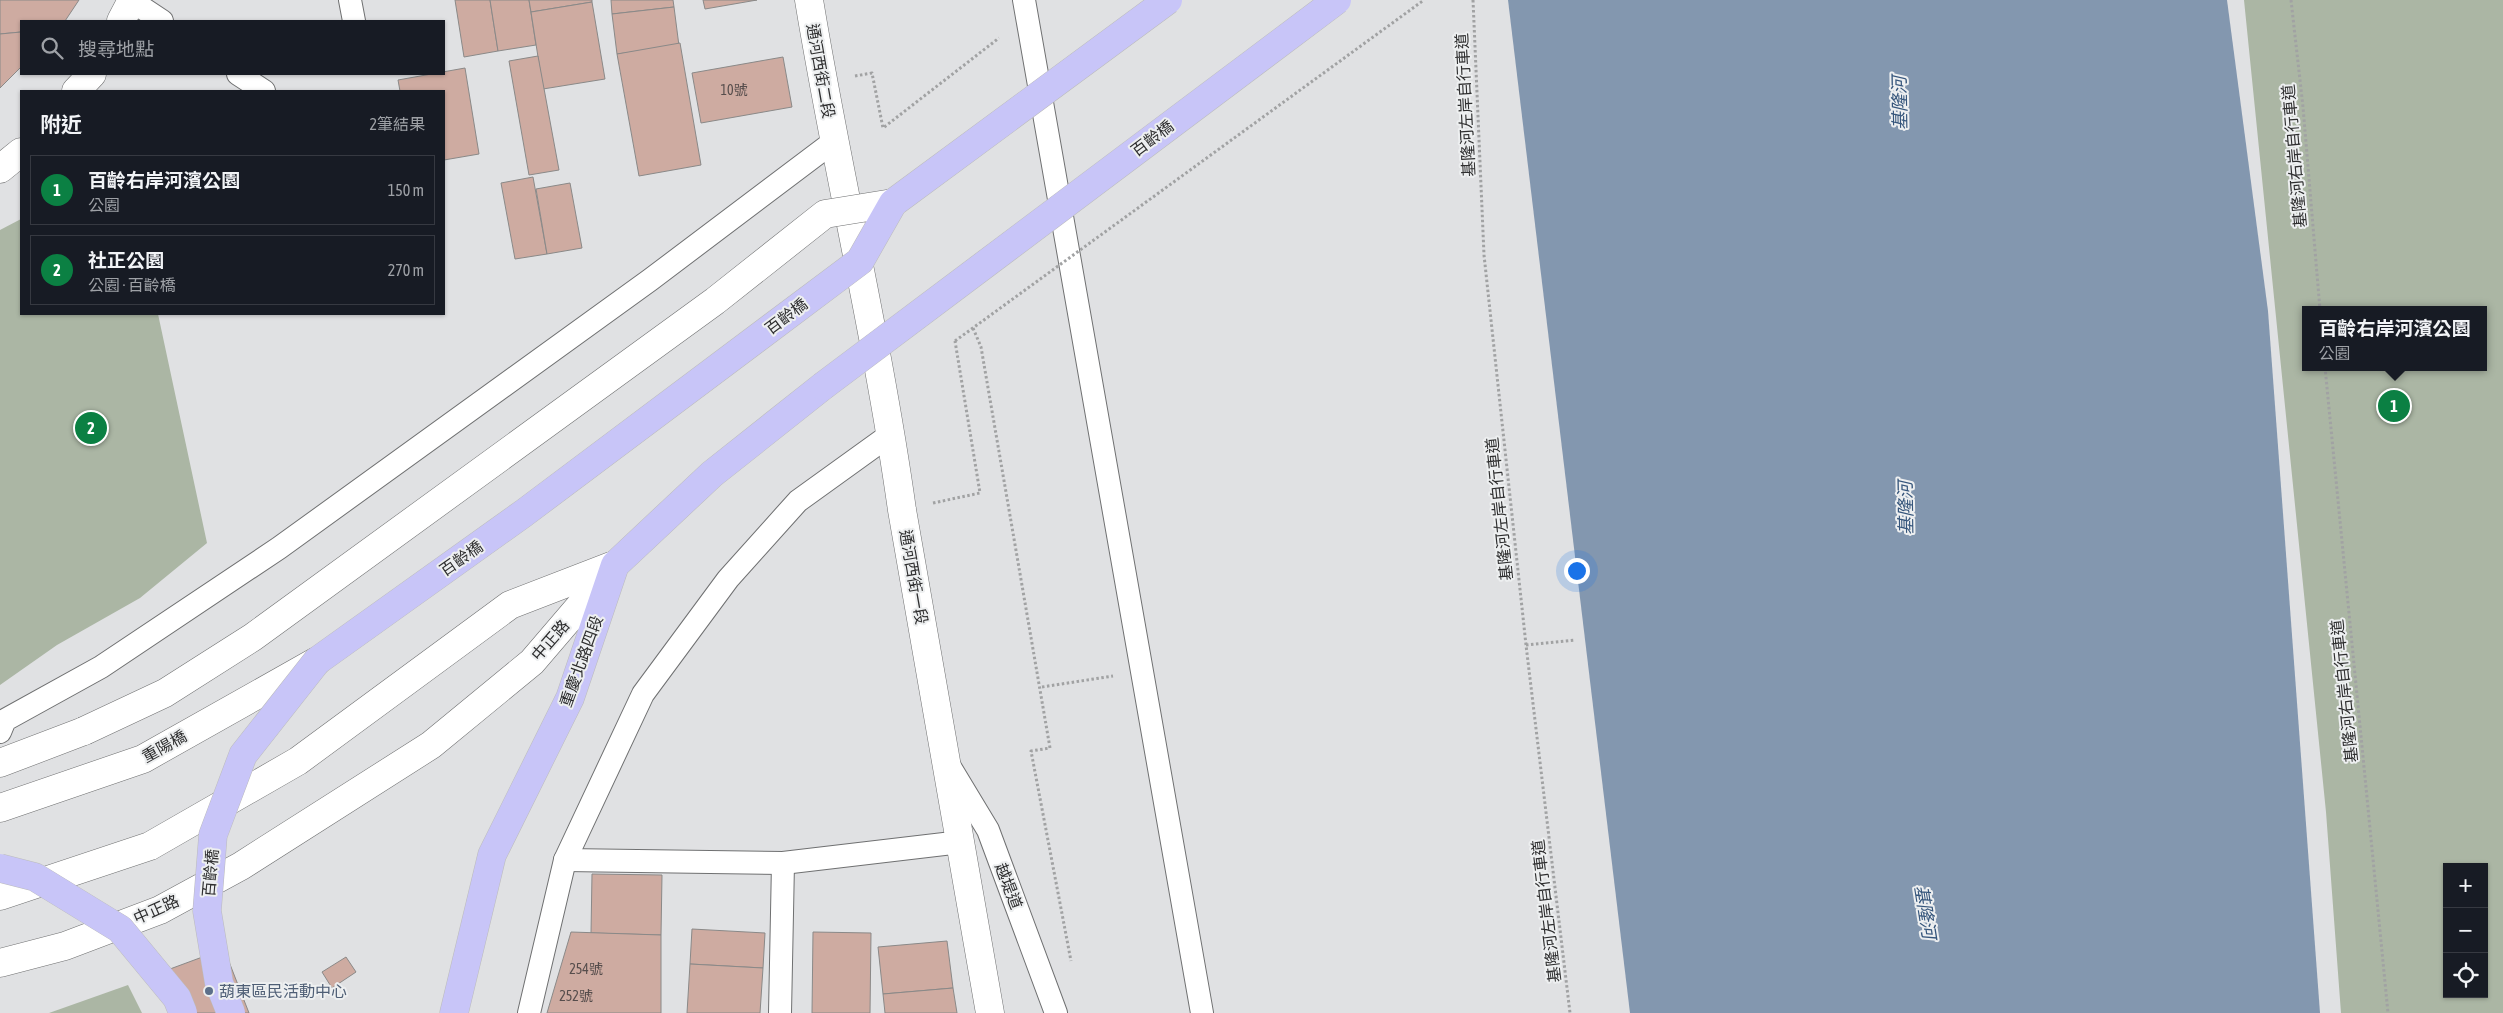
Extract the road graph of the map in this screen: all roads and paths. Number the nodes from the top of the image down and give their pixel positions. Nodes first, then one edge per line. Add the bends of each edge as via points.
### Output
1 (132, 0) edge
2 (350, 0) edge
3 (809, 0) edge
4 (1024, 0) edge
5 (1168, 0) edge
6 (1337, 0) edge
7 (1424, 0) edge
8 (1473, 0) edge
9 (2291, 0) edge
10 (122, 20) edge
11 (161, 20) edge
12 (354, 20) edge
13 (1003, 36) dead end
14 (872, 73) dead end
15 (91, 75) edge
16 (240, 75) edge
17 (77, 90) edge
18 (262, 90) edge
19 (833, 142) junction
20 (20, 153) edge
21 (0, 170) edge
22 (893, 203) junction
23 (2320, 306) edge
24 (973, 328) junction
25 (2325, 371) edge
26 (823, 386) joint
27 (891, 434) junction
28 (902, 510) junction
29 (615, 565) junction
30 (1575, 640) dead end
31 (1526, 645) junction
32 (317, 660) junction
33 (1143, 672) junction
34 (1042, 687) junction
35 (0, 732) edge
36 (0, 763) edge
37 (948, 764) junction
38 (0, 808) edge
39 (961, 842) junction
40 (565, 860) junction
41 (783, 863) junction
42 (0, 868) edge
43 (0, 896) edge
44 (0, 963) edge
45 (1072, 965) dead end
46 (184, 1013) edge
47 (231, 1013) edge
48 (454, 1013) edge
49 (529, 1013) edge
50 (780, 1013) edge
51 (990, 1013) edge
52 (1056, 1013) edge
53 (1202, 1013) edge
54 (1570, 1013) edge
55 (2388, 1013) edge

1 - 10 street
1 - 11 lane
2 - 12 lane
3 - 19 street, 通河西街二段
4 - 33 lane
5 - 22 main road, 百齡橋, bridge
6 - 26 main road, 百齡橋, bridge
7 - 24 path, bridge
8 - 31 path, 基隆河左岸自行車道 via 1484,255
9 - 23 path, 基隆河右岸自行車道 via 2304,108
13 - 14 path via 883,128
15 - 17 street
16 - 18 lane
19 - 27 street, 通河西街一段
19 - 35 lane via 650,280 280,548 101,667 5,720
20 - 21 street
22 - 32 main road, 百齡橋, bridge via 860,261 524,513
22 - 36 street, 百齡橋, bridge via 825,214 715,301 253,637 165,693 84,731
24 - 28 path, bridge via 955,341 980,493
24 - 34 path via 981,347
25 - 55 path, 基隆河右岸自行車道
26 - 29 main road, 重慶北路四段 via 712,474
27 - 28 street, 通河西街一段
27 - 40 lane via 798,501 728,579 643,694
28 - 37 street, 通河西街一段
29 - 43 street via 510,605 298,761 150,846
29 - 44 street, 中正路 via 532,662 431,745 240,866 160,910 65,946
29 - 48 main road, 重慶北路四段 via 570,698 492,855
30 - 31 path
31 - 54 path, 基隆河左岸自行車道
32 - 38 street, 重陽橋 via 143,759
32 - 47 main road, 百齡橋, bridge via 243,755 213,834 207,911 219,984
33 - 34 path
33 - 53 lane
34 - 45 path via 1050,748 1031,752
37 - 39 street, 通河西街一段
37 - 52 lane, 越堤道 via 988,830
39 - 41 lane
39 - 51 street, 通河西街一段
40 - 41 lane
40 - 49 lane
41 - 50 lane
42 - 46 main road, bridge via 35,877 120,929 177,998

